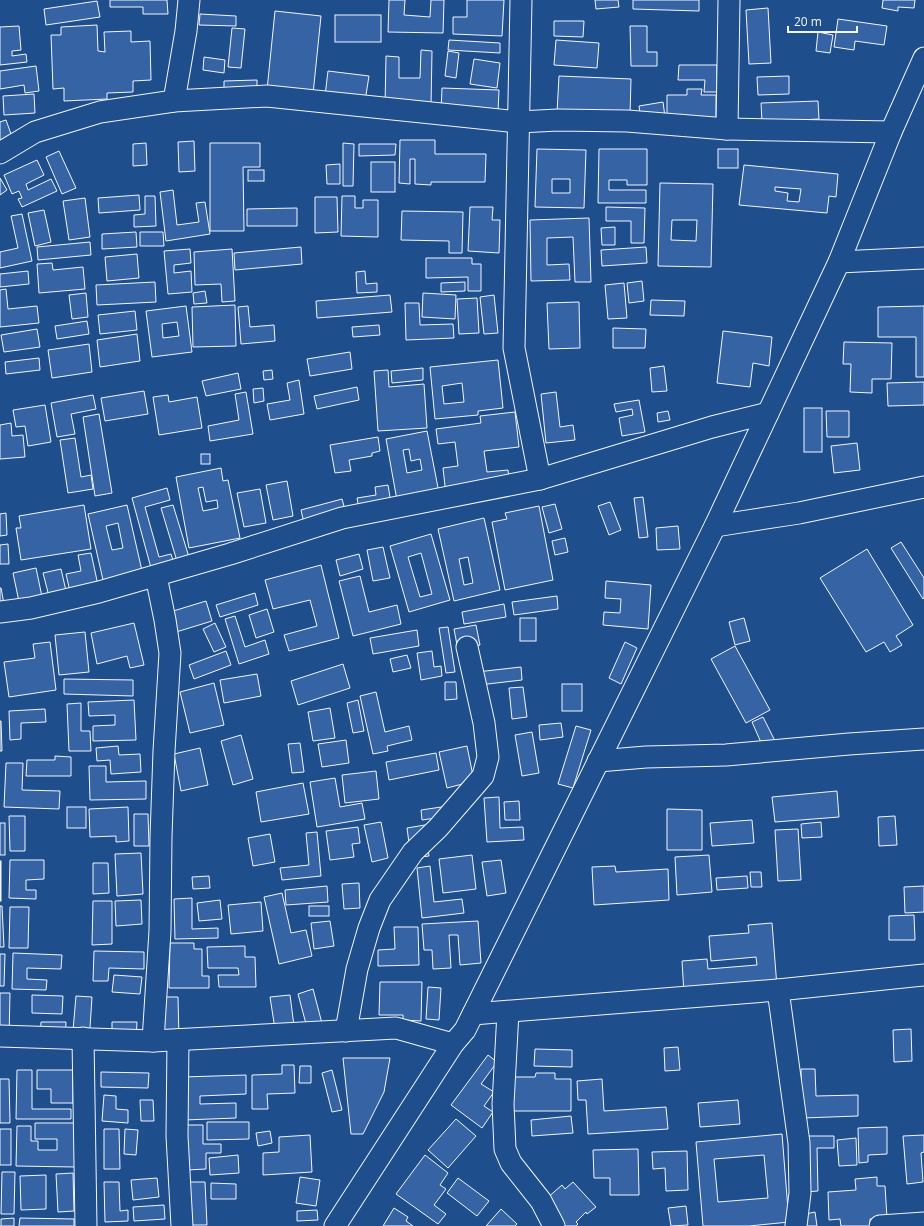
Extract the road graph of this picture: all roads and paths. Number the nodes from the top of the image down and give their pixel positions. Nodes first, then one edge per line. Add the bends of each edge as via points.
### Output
1 (189, 0) edge
2 (521, 0) edge
3 (729, 0) edge
4 (924, 58) edge
5 (174, 101) junction
6 (519, 122) junction
7 (727, 129) junction
8 (891, 132) junction
9 (0, 152) edge
10 (924, 258) edge
11 (839, 262) junction
12 (768, 413) junction
13 (540, 479) junction
14 (924, 487) edge
15 (715, 526) junction
16 (156, 576) junction
17 (0, 612) edge
18 (467, 647) dead end
19 (924, 739) edge
20 (598, 761) junction
21 (924, 975) edge
22 (778, 990) junction
23 (508, 1012) junction
24 (473, 1014) junction
25 (346, 1031) junction
26 (0, 1036) edge
27 (83, 1038) junction
28 (178, 1040) junction
29 (153, 1041) junction
30 (453, 1044) junction
31 (924, 1223) edge
32 (86, 1226) edge
33 (182, 1226) edge
34 (335, 1226) edge
35 (554, 1226) edge
36 (796, 1226) edge
37 (880, 1226) edge

1 - 5 street
2 - 6 street
3 - 7 street
4 - 8 street
5 - 6 street via 267,96
5 - 9 street via 100,112 35,132
6 - 7 street via 627,121
6 - 13 street via 514,348
7 - 8 street
8 - 11 street
10 - 11 street
11 - 12 street
12 - 13 street via 712,426
12 - 15 street
13 - 16 street via 342,518
14 - 15 street via 799,513
15 - 20 street
16 - 17 street via 92,594 31,608
16 - 29 street via 170,653 164,751 160,930
18 - 25 street via 484,723 488,757 483,776 438,828 413,852 380,900 357,969
19 - 20 street via 726,755
20 - 24 street
21 - 22 street
22 - 23 street
22 - 36 street via 799,1143 800,1193
23 - 24 street
23 - 35 street via 505,1149 511,1163 541,1201
24 - 30 street via 465,1030
25 - 28 street
25 - 30 street via 396,1028
26 - 27 street
27 - 29 street
27 - 32 street
28 - 29 street
28 - 33 street via 177,1136
30 - 34 street
31 - 37 street

